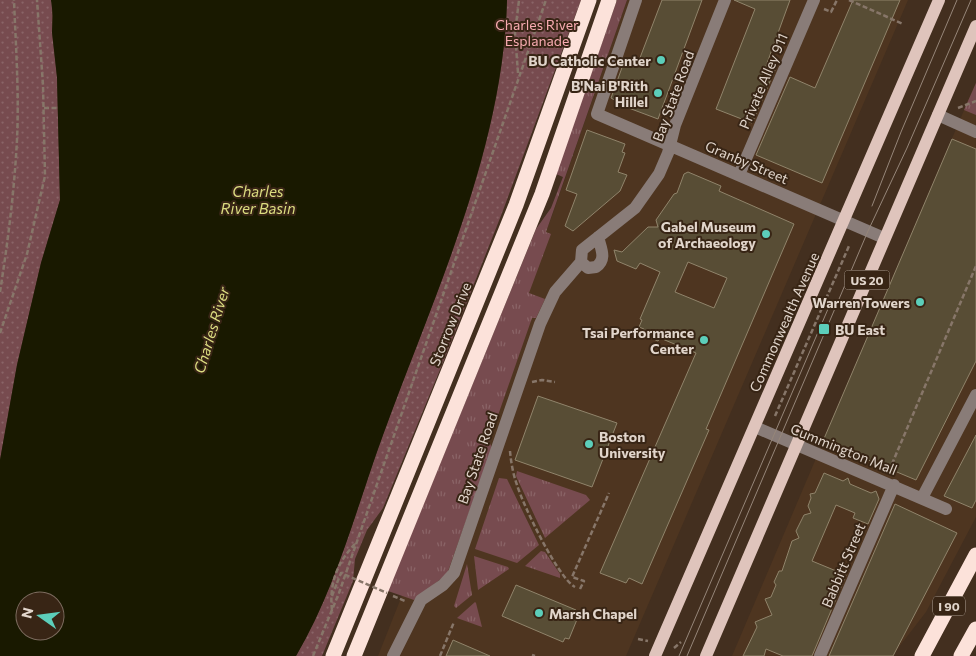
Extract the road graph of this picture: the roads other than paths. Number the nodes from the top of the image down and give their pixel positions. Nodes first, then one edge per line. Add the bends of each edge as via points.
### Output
1 (588, 0) edge
2 (609, 0) edge
3 (636, 0) edge
4 (724, 0) edge
5 (814, 0) edge
6 (939, 0) edge
7 (976, 26) edge
8 (938, 115) junction
9 (976, 132) edge
10 (670, 145) junction
11 (739, 175) junction
12 (844, 221) junction
13 (598, 238) junction
14 (884, 238) junction
15 (581, 262) junction
16 (976, 395) edge
17 (755, 427) junction
18 (796, 445) junction
19 (894, 485) junction
20 (922, 498) junction
21 (946, 509) dead end
22 (976, 555) edge
23 (976, 628) edge
24 (333, 656) edge
25 (354, 656) edge
26 (393, 656) edge
27 (655, 656) edge
28 (706, 656) edge
29 (820, 656) edge
30 (922, 656) edge
31 (961, 656) edge

1 - 24 highway, Storrow Drive via 516,205
2 - 25 highway via 532,220
3 - 10 street, Granby Street via 597,114
4 - 10 street, Bay State Road
5 - 11 street, Private Alley 911
6 - 12 main road, Commonwealth Avenue / US 20
7 - 8 main road, US 20
8 - 9 street
8 - 14 main road, US 20
10 - 11 street, Granby Street
10 - 13 street, Bay State Road via 659,174 645,197
11 - 12 street, Granby Street
12 - 14 street, Granby Street
12 - 17 main road, Commonwealth Avenue / US 20
13 - 15 street, Bay State Road via 582,250
13 - 15 street via 602,262 592,268
14 - 18 main road, US 20
15 - 26 street, Bay State Road via 555,292 540,324 454,573 443,585 410,604
16 - 20 street
17 - 18 street, Cummington Mall
17 - 27 main road, Commonwealth Avenue / US 20
18 - 19 street, Cummington Mall
18 - 28 main road, US 20
19 - 20 street, Cummington Mall
19 - 29 street, Babbitt Street
20 - 21 street, Cummington Mall
22 - 30 highway, I 90
23 - 31 highway, I 90

